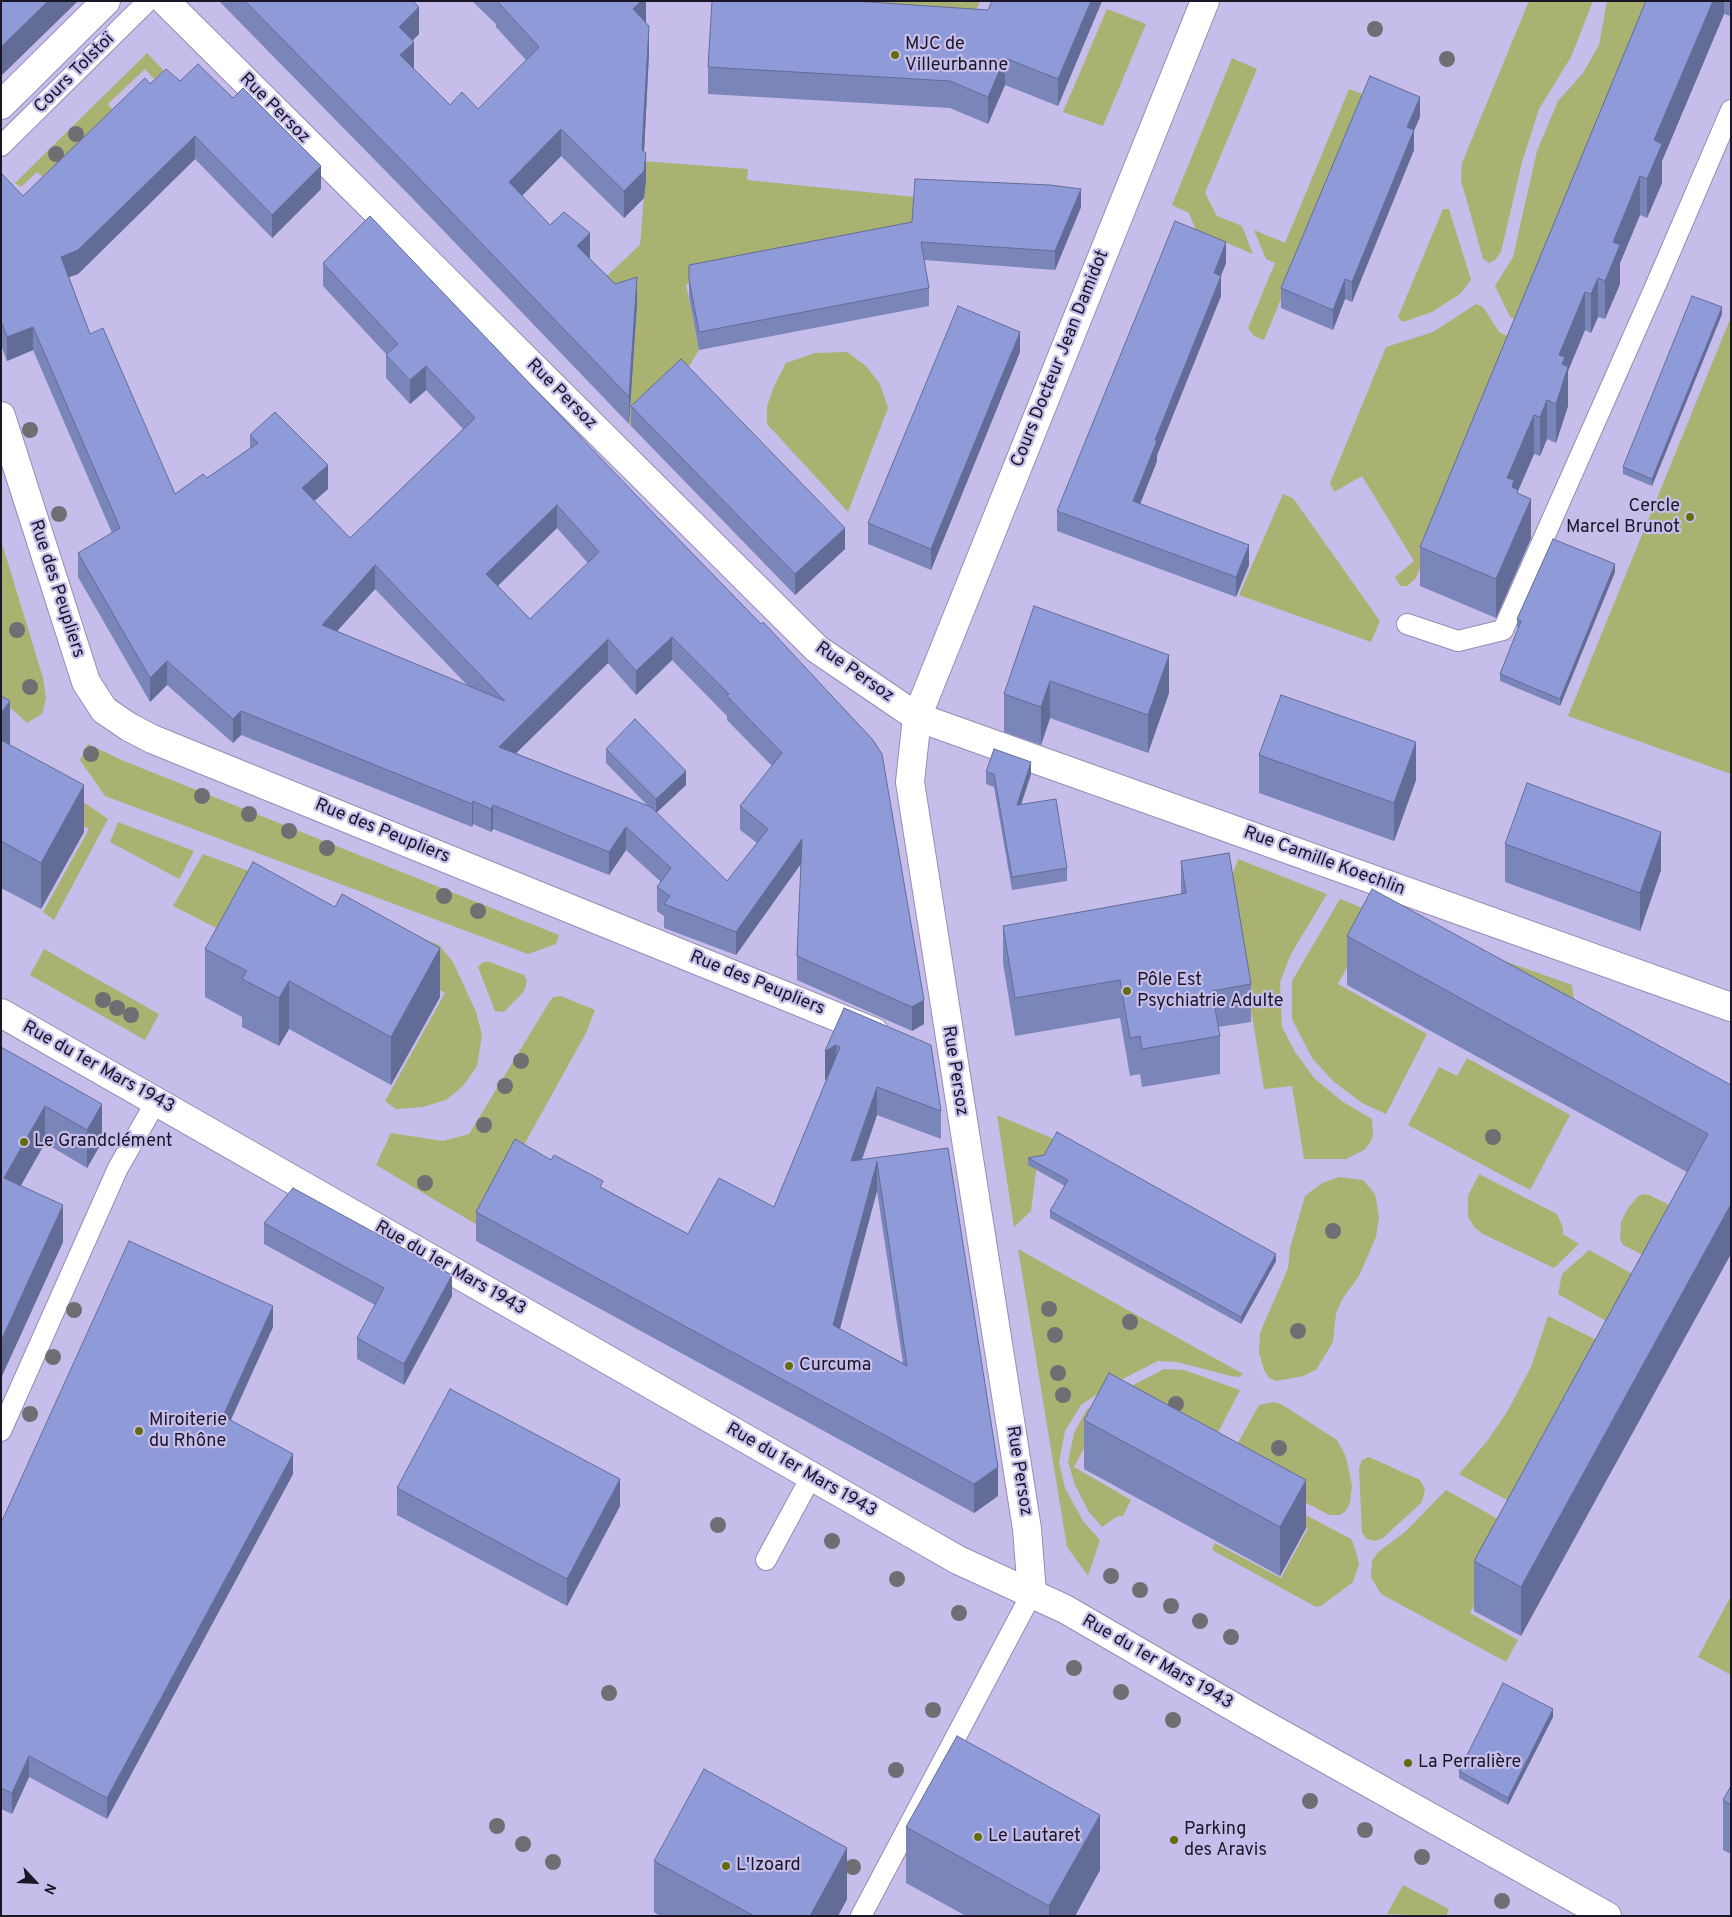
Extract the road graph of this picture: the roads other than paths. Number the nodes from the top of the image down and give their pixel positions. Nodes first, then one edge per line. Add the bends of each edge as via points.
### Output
1 (106, 1) edge
2 (148, 1) edge
3 (165, 1) edge
4 (1205, 1) edge
5 (1, 105) edge
6 (1731, 110) edge
7 (1, 146) edge
8 (1, 416) edge
9 (1407, 624) dead end
10 (917, 717) junction
11 (1731, 1007) edge
12 (1, 1013) edge
13 (900, 1042) edge
14 (926, 1052) edge
15 (952, 1064) junction
16 (157, 1100) junction
17 (1, 1431) edge
18 (811, 1477) junction
19 (766, 1560) dead end
20 (1032, 1593) junction
21 (861, 1916) edge
22 (1607, 1916) edge

1 - 5 street, Cours Tolstoï
2 - 7 lane, Cours Tolstoï
3 - 10 street, Rue Persoz via 817,649
4 - 10 street, Cours Docteur Jean Damidot
6 - 9 lane via 1503,630 1458,641
8 - 13 street, Rue des Peupliers via 86,682 104,710 152,739
10 - 11 street, Rue Camille Koechlin
10 - 15 street, Rue Persoz via 910,782
12 - 16 street, Rue du 1er Mars 1943
14 - 15 street
15 - 20 street, Rue Persoz via 1027,1530
16 - 17 lane via 118,1168
16 - 18 street, Rue du 1er Mars 1943
18 - 19 lane
18 - 20 street, Rue du 1er Mars 1943 via 958,1560
20 - 21 lane
20 - 22 street, Rue du 1er Mars 1943

